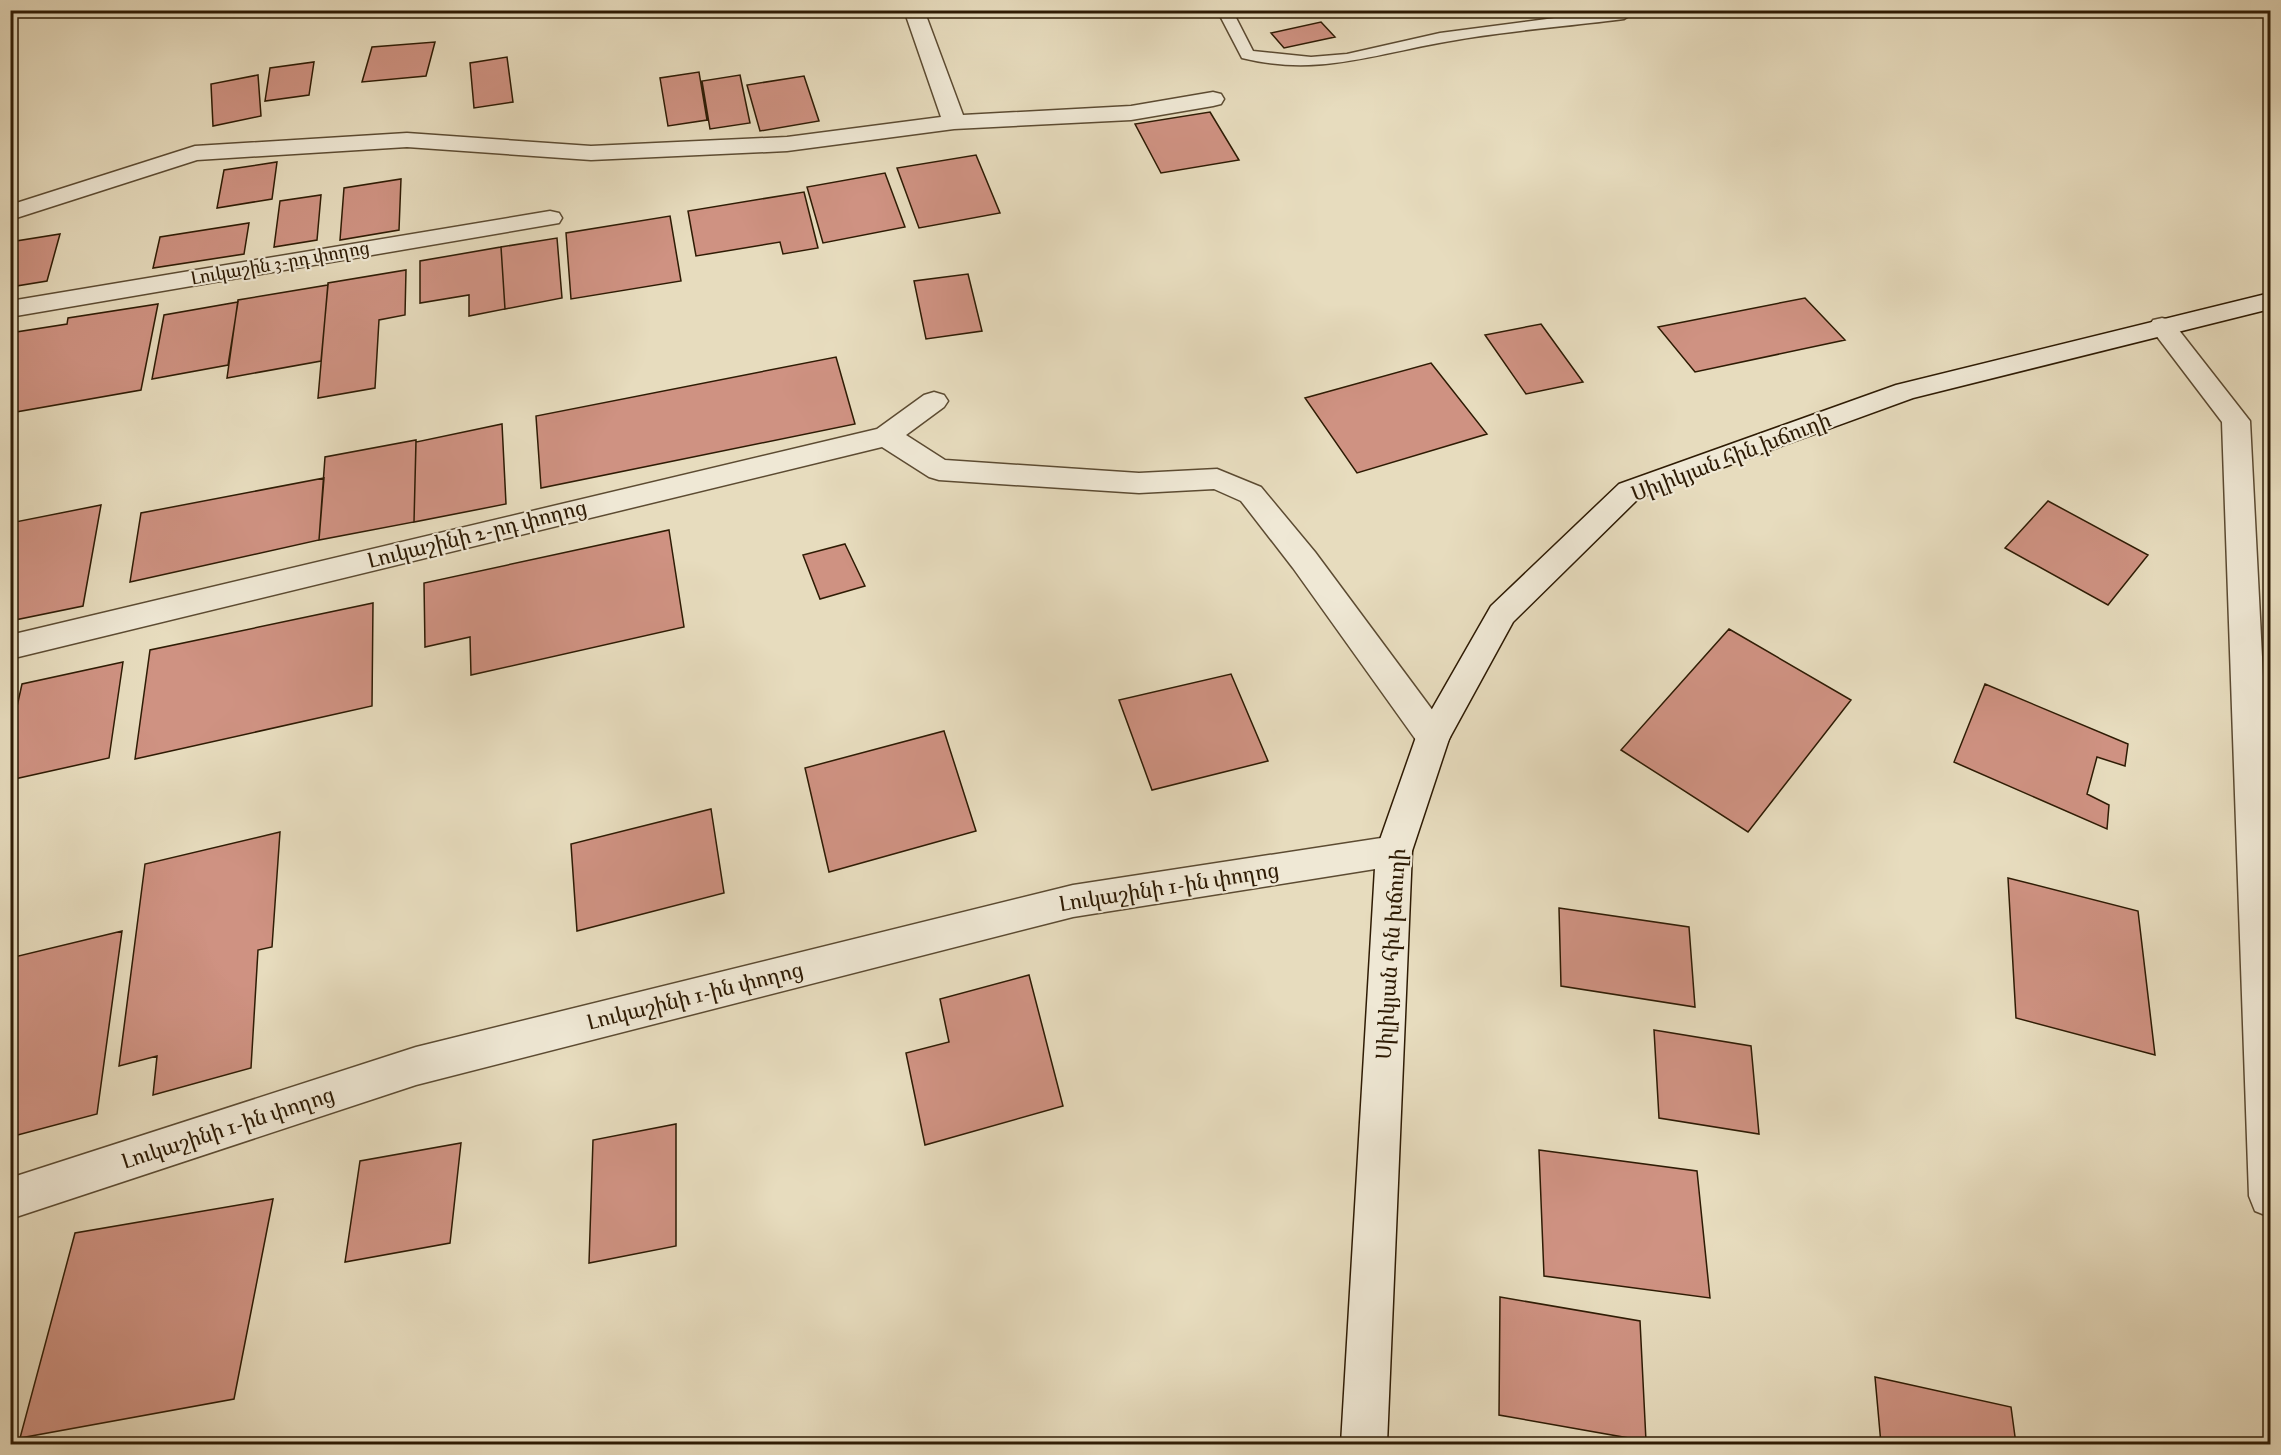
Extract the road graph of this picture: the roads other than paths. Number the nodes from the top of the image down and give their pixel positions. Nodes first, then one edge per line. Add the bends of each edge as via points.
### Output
1 (914, 10) edge
2 (1224, 10) edge
3 (1624, 14) dead end
4 (1213, 99) dead end
5 (954, 122) junction
6 (10, 213) edge
7 (550, 218) dead end
8 (2271, 301) edge
9 (10, 309) edge
10 (2162, 326) junction
11 (934, 401) dead end
12 (886, 435) junction
13 (10, 647) edge
14 (1433, 737) junction
15 (1394, 851) junction
16 (2271, 1196) edge
17 (10, 1199) edge
18 (1364, 1444) edge

1 - 5 street
2 - 3 lane via 1247,55 1311,62 1347,59 1440,38
4 - 5 street via 1131,113
5 - 6 street via 787,144 591,153 407,140 195,153
7 - 9 street, Լուկաշին 3-րդ փողոց
8 - 10 street, Սիլիկյան հին խճուղի
10 - 14 street, Սիլիկյան հին խճուղի via 1906,391 1629,492 1502,614
10 - 16 street via 2236,421
11 - 12 street, Լուկաշինի 2-րդ փողոց
12 - 13 street, Լուկաշինի 2-րդ փողոց
12 - 14 street via 939,470 1139,483 1217,479 1251,494
14 - 15 street, Սիլիկյան հին խճուղի
15 - 17 street, Լուկաշինի 1-ին փողոց via 1073,901 1027,912 416,1066
15 - 18 street, Սիլիկյան հին խճուղի

